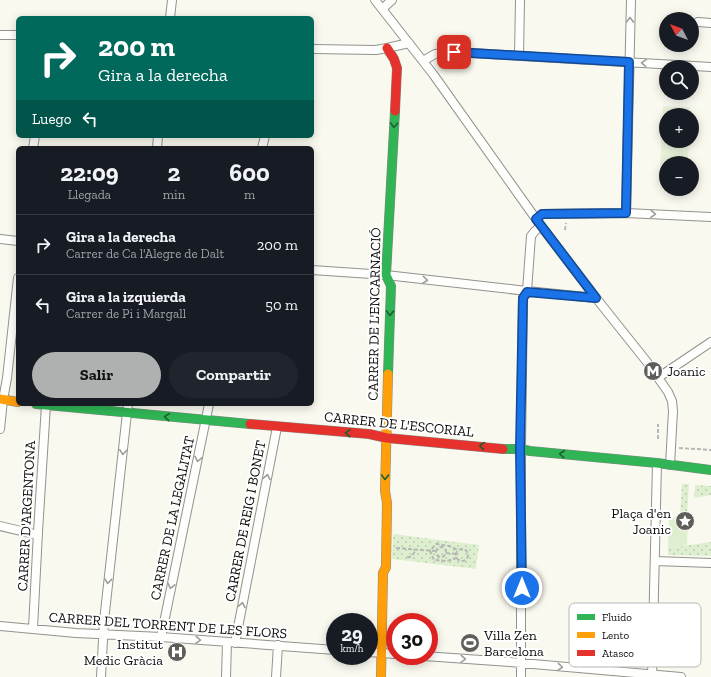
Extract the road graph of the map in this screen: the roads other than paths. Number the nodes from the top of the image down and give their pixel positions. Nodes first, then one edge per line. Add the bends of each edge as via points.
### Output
1 (172, 0) edge
2 (375, 0) edge
3 (392, 0) edge
4 (520, 0) edge
5 (630, 0) edge
6 (382, 9) junction
7 (170, 16) edge
8 (699, 22) edge
9 (711, 23) edge
10 (0, 35) edge
11 (16, 35) edge
12 (409, 43) junction
13 (387, 48) junction
14 (314, 49) edge
15 (519, 56) junction
16 (423, 61) junction
17 (629, 62) junction
18 (711, 67) edge
19 (626, 213) junction
20 (711, 217) edge
21 (538, 222) junction
22 (0, 239) edge
23 (16, 241) edge
24 (314, 270) edge
25 (386, 275) junction
26 (527, 288) junction
27 (16, 296) edge
28 (596, 298) junction
29 (711, 342) edge
30 (659, 377) junction
31 (2, 400) edge
32 (16, 402) edge
33 (46, 406) edge
34 (73, 406) edge
35 (209, 406) edge
36 (127, 408) edge
37 (206, 420) junction
38 (277, 427) junction
39 (0, 429) edge
40 (387, 438) junction
41 (520, 449) junction
42 (657, 463) junction
43 (670, 466) junction
44 (711, 470) edge
45 (0, 526) edge
46 (38, 534) junction
47 (655, 561) junction
48 (711, 563) edge
49 (654, 603) edge
50 (0, 626) edge
51 (33, 628) junction
52 (104, 635) junction
53 (161, 637) junction
54 (231, 643) junction
55 (278, 645) junction
56 (326, 649) edge
57 (378, 653) edge
58 (382, 653) junction
59 (386, 653) edge
60 (438, 657) edge
61 (522, 663) junction
62 (652, 676) edge
63 (101, 677) edge
64 (226, 677) edge
65 (276, 677) edge
66 (381, 677) edge
67 (521, 677) edge
68 (681, 677) edge

1 - 7 street
2 - 6 street
3 - 6 street
4 - 15 street
17 -> 5 street
6 - 12 street
8 - 9 street
10 - 11 street
12 - 13 street
12 - 16 street
13 - 14 street
13 -> 25 street, CARRER DE L'ENCARNACIÓ via 397,68
15 - 16 street via 454,52 435,54
15 - 17 street
16 - 21 street
18 -> 17 street
17 - 19 street
19 -> 20 street
19 - 21 street via 542,214
21 - 26 street via 531,236
21 - 28 street
22 - 23 street
24 - 25 street
25 -> 26 street
25 -> 40 street, CARRER DE L'ENCARNACIÓ via 390,286
26 - 28 street
26 - 41 street via 523,298
27 - 31 street via 7,378
28 - 30 street
29 - 30 street
30 - 43 street via 672,401 674,411
31 - 32 street
31 - 39 street
33 - 46 street, CARRER D'ARGENTONA
34 - 36 street, CARRER DE L'ESCORIAL
35 - 37 street, CARRER DE LA LEGALITAT
37 -> 36 street, CARRER DE L'ESCORIAL
36 -> 52 street
37 - 38 street, CARRER DE L'ESCORIAL
37 -> 53 street, CARRER DE LA LEGALITAT
40 -> 38 street, CARRER DE L'ESCORIAL via 369,434
54 -> 38 street, CARRER DE REIG I BONET
41 -> 40 street, CARRER DE L'ESCORIAL
40 -> 58 street, CARRER DE L'ENCARNACIÓ
42 -> 41 street, CARRER DE L'ESCORIAL
41 - 61 street
42 - 43 street, CARRER DE L'ESCORIAL
42 - 47 street
43 - 44 street, CARRER DE L'ESCORIAL
45 - 46 street
46 - 51 street, CARRER D'ARGENTONA
47 - 48 street
47 - 49 street
50 - 51 street, CARRER DEL TORRENT DE LES FLORS
51 - 52 street, CARRER DEL TORRENT DE LES FLORS
52 - 53 street, CARRER DEL TORRENT DE LES FLORS
52 - 63 street
53 -> 54 street, CARRER DEL TORRENT DE LES FLORS
54 - 55 street, CARRER DEL TORRENT DE LES FLORS
54 - 64 street, CARRER DE REIG I BONET
55 - 56 street, CARRER DEL TORRENT DE LES FLORS
55 - 65 street
57 - 58 street
58 - 59 street
58 - 66 street, CARRER DE L'ENCARNACIÓ
60 -> 61 street
61 -> 62 street
61 - 67 street
62 - 68 street

